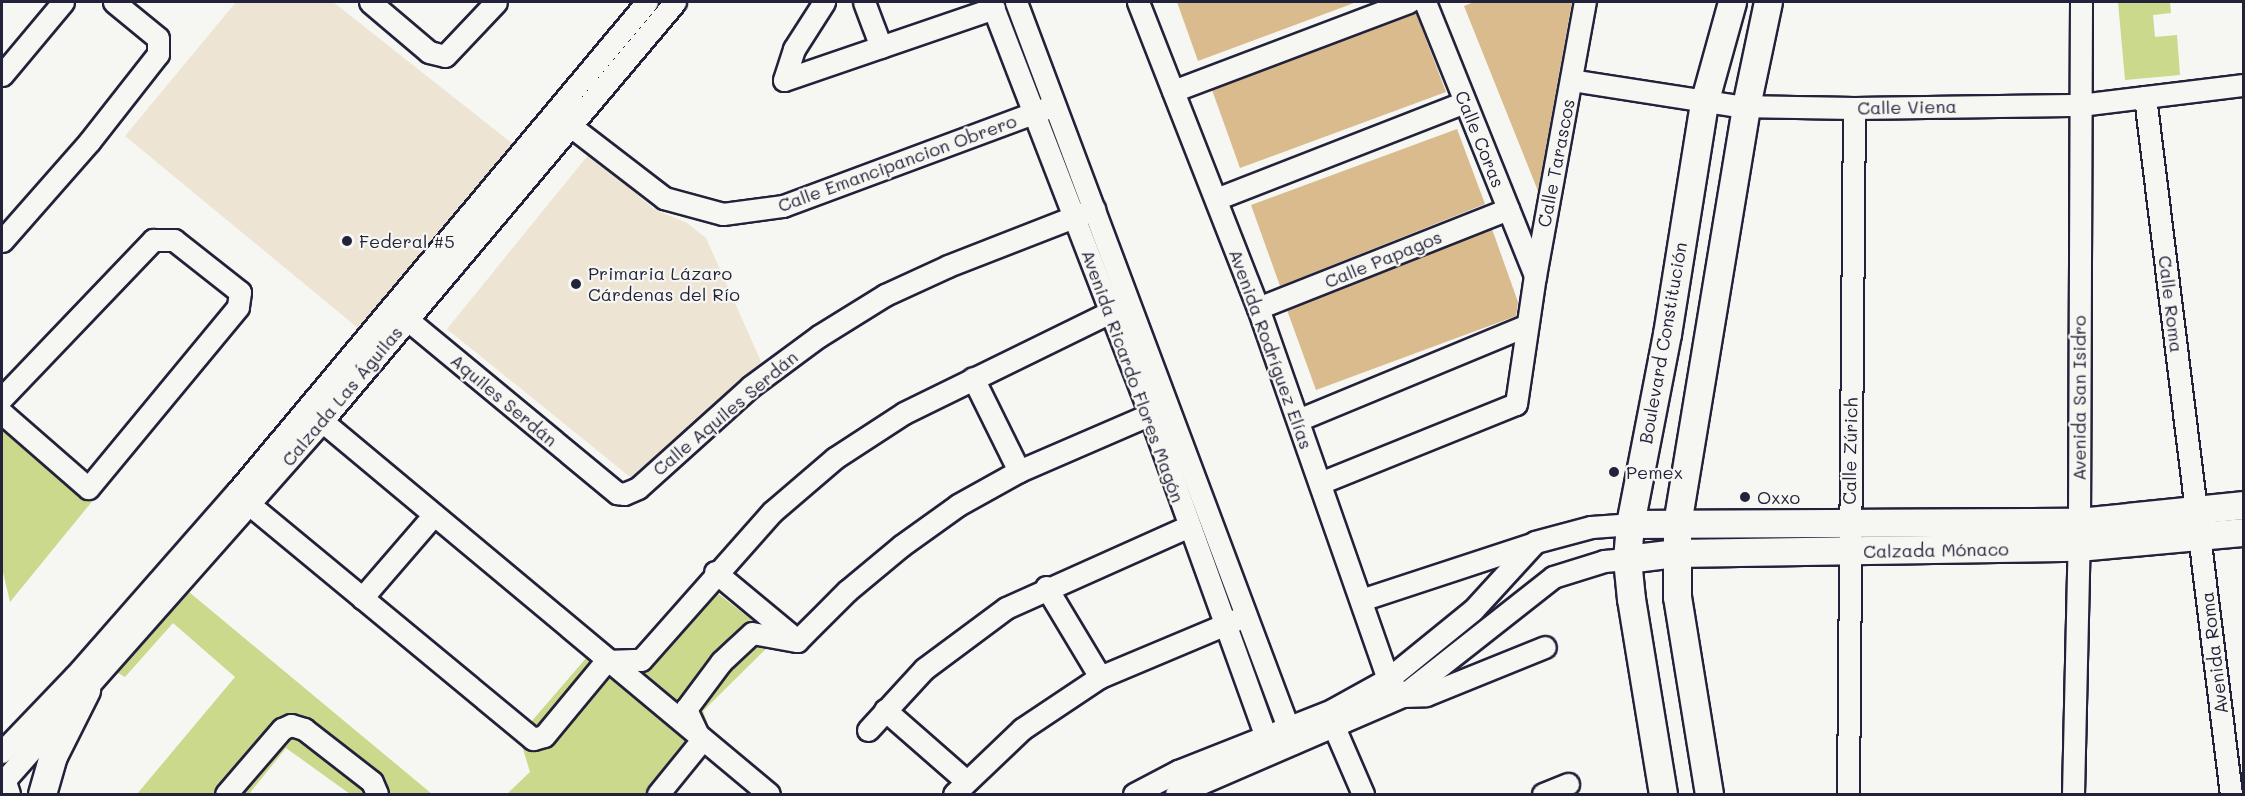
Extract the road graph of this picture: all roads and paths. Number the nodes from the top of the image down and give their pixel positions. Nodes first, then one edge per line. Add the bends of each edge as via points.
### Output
1 (63, 2) edge
2 (114, 2) edge
3 (370, 2) edge
4 (496, 2) edge
5 (646, 2) edge
6 (675, 2) edge
7 (824, 2) edge
8 (864, 2) edge
9 (1016, 2) edge
10 (1138, 2) edge
11 (1409, 2) edge
12 (1425, 2) edge
13 (1586, 2) edge
14 (1731, 2) edge
15 (1768, 2) edge
16 (2081, 2) edge
17 (993, 5) edge
18 (881, 47) junction
19 (2, 75) edge
20 (1571, 80) junction
21 (2244, 85) edge
22 (1173, 91) junction
23 (2145, 97) junction
24 (1465, 102) junction
25 (1704, 103) junction
26 (1055, 105) junction
27 (2080, 105) junction
28 (1746, 106) junction
29 (1854, 108) junction
30 (1034, 113) junction
31 (562, 119) junction
32 (1216, 199) junction
33 (1094, 209) junction
34 (1508, 209) junction
35 (1074, 217) junction
36 (2, 241) edge
37 (1534, 276) junction
38 (1258, 308) junction
39 (1110, 312) junction
40 (399, 313) junction
41 (1527, 325) junction
42 (973, 378) junction
43 (2, 398) edge
44 (1169, 406) junction
45 (2, 413) edge
46 (1150, 415) junction
47 (1298, 420) junction
48 (322, 421) junction
49 (1020, 471) junction
50 (1320, 483) junction
51 (617, 493) joint
52 (242, 499) junction
53 (2244, 505) edge
54 (432, 517) junction
55 (1630, 524) junction
56 (1677, 524) junction
57 (2199, 524) junction
58 (1849, 525) junction
59 (1189, 526) junction
60 (2244, 532) edge
61 (2079, 534) junction
62 (1534, 543) junction
63 (1849, 551) junction
64 (1675, 553) junction
65 (1627, 559) junction
66 (715, 572) junction
67 (1046, 587) junction
68 (362, 598) junction
69 (1361, 600) junction
70 (1247, 616) junction
71 (1225, 624) junction
72 (798, 640) junction
73 (1545, 647) dead end
74 (606, 661) junction
75 (1100, 677) junction
76 (1388, 679) junction
77 (86, 690) junction
78 (1402, 696) junction
79 (885, 710) junction
80 (1333, 719) junction
81 (868, 730) dead end
82 (1291, 736) junction
83 (701, 741) junction
84 (1269, 744) junction
85 (2, 752) edge
86 (2, 783) edge
87 (1568, 784) dead end
88 (960, 788) edge
89 (377, 794) edge
90 (6, 795) edge
91 (42, 795) edge
92 (226, 795) edge
93 (658, 795) edge
94 (769, 795) edge
95 (1134, 795) edge
96 (1176, 795) edge
97 (1363, 795) edge
98 (1542, 795) edge
99 (1663, 795) edge
100 (1709, 795) edge
101 (1848, 795) edge
102 (2073, 795) edge
103 (2231, 795) edge

1 - 19 street
2 - 36 street via 158,38 158,54 89,142
3 - 4 street via 429,52 449,55
5 - 31 street, Calzada Las Águilas
6 - 31 street, Calzada Las Águilas
7 - 18 street via 794,49 784,80
8 - 18 street
9 - 26 street, Avenida Ricardo Flores Magón
10 - 22 street, Avenida Rodríguez Elías
11 - 22 street
12 - 24 street, Calle Coras
13 - 20 street, Calle Tarascos
14 - 25 main road, Boulevard Constitución
15 - 28 main road
16 - 27 street, Avenida San Isidro
17 - 18 street
17 - 30 street, Avenida Ricardo Flores Magón
20 - 25 street, Calle Viena
20 - 37 street, Calle Tarascos
21 - 23 street, Calle Viena
22 - 32 street, Avenida Rodríguez Elías
23 - 27 street, Calle Viena
23 - 57 street, Calle Roma
24 - 32 street
24 - 34 street, Calle Coras
25 - 28 street, Calle Viena
25 - 55 main road, Boulevard Constitución via 1667,334
26 - 30 street, Calle Emancipancion Obrero
26 - 33 street, Avenida Ricardo Flores Magón
27 - 29 street, Calle Viena
27 - 61 street, Avenida San Isidro
28 - 29 street, Calle Viena
28 - 56 main road
29 - 58 street, Calle Zúrich
30 - 31 street, Calle Emancipancion Obrero via 783,206 723,214 664,198
30 - 35 street, Avenida Ricardo Flores Magón
31 - 40 street, Calzada Las Águilas
32 - 38 street, Avenida Rodríguez Elías
33 - 35 street, Calle Aquiles Serdán
33 - 44 street, Avenida Ricardo Flores Magón
34 - 37 street, Calle Coras
34 - 38 street, Calle Papagos
35 - 39 street, Avenida Ricardo Flores Magón
35 - 51 street, Calle Aquiles Serdán via 885,295 819,336 750,387 638,488
37 - 41 street, Calle Tarascos
38 - 47 street, Avenida Rodríguez Elías
39 - 42 street
39 - 46 street, Avenida Ricardo Flores Magón
40 - 48 street, Calzada Las Águilas
40 - 51 street, Aquiles Serdán
40 - 52 street, Calzada Las Águilas
41 - 47 street
41 - 50 street, Calle Tarascos via 1516,404
42 - 49 street
42 - 66 street via 904,412 835,458 772,512
43 - 45 street via 153,240 174,240 240,292 238,307 88,488
44 - 46 street
44 - 70 street, Avenida Ricardo Flores Magón
46 - 49 street
46 - 59 street, Avenida Ricardo Flores Magón
47 - 50 street, Avenida Rodríguez Elías
48 - 52 street, Calzada Las Águilas
48 - 54 street
49 - 72 street via 958,506 901,546 847,591
50 - 69 street, Avenida Rodríguez Elías
52 - 68 street
52 - 77 street, Calzada Las Águilas
52 - 85 street, Calzada Las Águilas
53 - 57 main road, Calzada Mónaco
54 - 68 street
54 - 74 street
55 - 56 main road, Calzada Mónaco
55 - 62 street via 1591,527
55 - 65 main road, Boulevard Constitución
56 - 58 main road, Calzada Mónaco
56 - 64 main road
57 - 60 main road, Calzada Mónaco
57 - 61 main road, Calzada Mónaco
57 - 103 street, Avenida Roma
58 - 61 main road, Calzada Mónaco
58 - 63 street, Calle Zúrich
59 - 67 street
59 - 71 street, Avenida Ricardo Flores Magón
61 - 63 main road, Calzada Mónaco
61 - 102 street, Avenida San Isidro
62 - 69 street
62 - 76 street via 1473,610
63 - 64 main road, Calzada Mónaco
63 - 101 street, Calle Zúrich
64 - 65 main road, Calzada Mónaco
64 - 100 main road via 1677,597
65 - 78 street via 1596,563 1553,577
65 - 99 main road, Boulevard Constitución
66 - 72 street
66 - 74 street via 641,660
67 - 75 street
67 - 79 street via 963,636
68 - 74 street via 533,739 544,736
69 - 76 street, Avenida Rodríguez Elías
70 - 71 street
70 - 82 street, Avenida Ricardo Flores Magón
71 - 75 street
71 - 84 street, Avenida Ricardo Flores Magón
72 - 83 street via 752,633 721,662 686,709
73 - 78 street via 1426,695
74 - 83 street
75 - 88 street via 1022,729
76 - 78 street, Avenida Rodríguez Elías
76 - 80 street
77 - 86 street, Calzada Las Águilas
77 - 91 main road via 53,756
78 - 80 street
79 - 81 street
79 - 88 street
80 - 82 street
80 - 97 street
82 - 84 street
83 - 93 street
83 - 94 street
84 - 95 street via 1178,771
84 - 96 street
86 - 90 main road
87 - 98 street
89 - 92 street via 372,782 304,729 291,725 282,729

